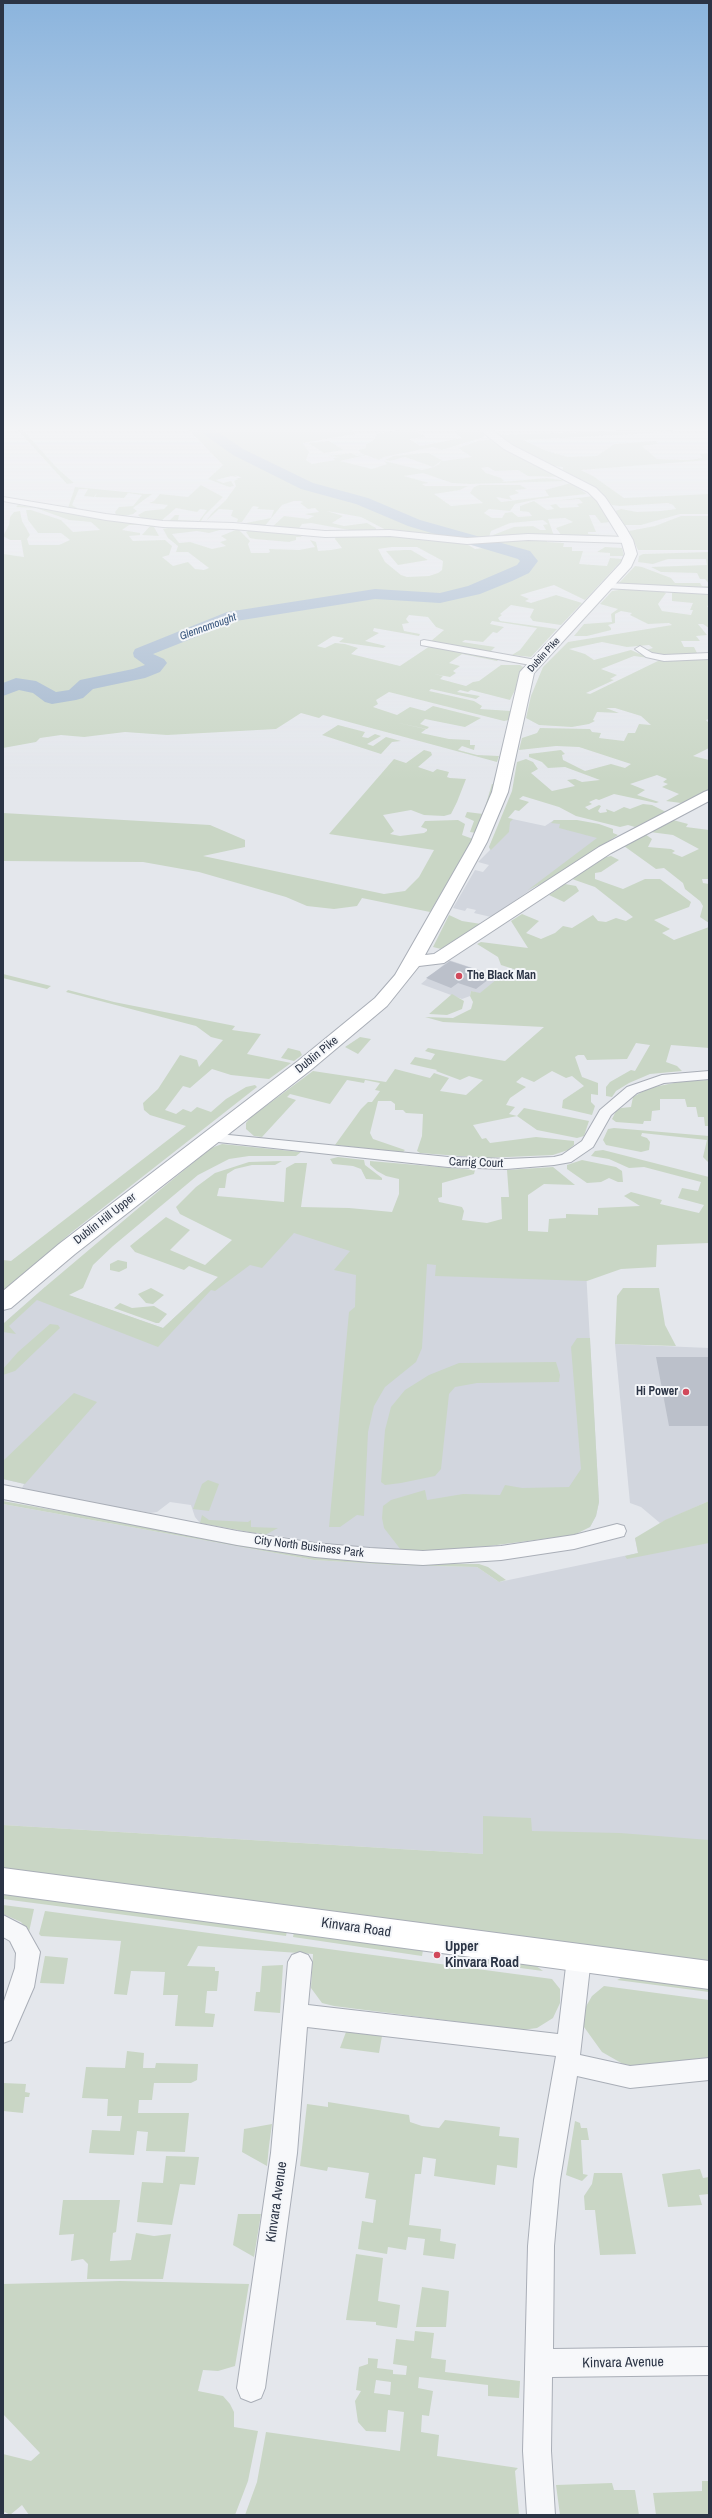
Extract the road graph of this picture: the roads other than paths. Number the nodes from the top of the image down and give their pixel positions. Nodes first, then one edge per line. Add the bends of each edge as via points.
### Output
1 (628, 546) edge
2 (608, 586) junction
3 (709, 591) edge
4 (424, 643) dead end
5 (640, 649) dead end
6 (709, 656) edge
7 (536, 663) junction
8 (709, 795) edge
9 (413, 961) junction
10 (709, 1075) edge
11 (209, 1137) junction
12 (3, 1303) edge
13 (3, 1492) edge
14 (617, 1531) dead end
15 (3, 1881) edge
16 (3, 1925) edge
17 (579, 1958) junction
18 (300, 1962) dead end
19 (709, 1975) edge
20 (296, 2014) junction
21 (3, 2032) edge
22 (568, 2054) junction
23 (709, 2069) edge
24 (709, 2361) edge
25 (538, 2362) junction
26 (251, 2388) dead end
27 (541, 2515) edge

1 - 2 street, Dublin Pike via 631,558
2 - 3 street
2 - 7 street, Dublin Pike
4 - 7 street
5 - 6 street via 649,655 664,658
7 - 9 street, Dublin Pike via 528,672 518,704 500,792 482,837
8 - 9 street via 605,850 438,958
9 - 11 street, Dublin Pike via 381,1002 305,1065
10 - 11 street, Carrig Court via 662,1079 632,1090 605,1113 588,1144 566,1159 554,1161 506,1164 448,1162
11 - 12 street, Dublin Hill Upper
13 - 14 street, City North Business Park via 237,1538 315,1550 370,1555 423,1558 501,1553 574,1542
15 - 17 street, Kinvara Road
16 - 21 street via 18,1934 28,1952 22,1987
17 - 19 street, Kinvara Road
17 - 22 street
18 - 20 street, Kinvara Avenue
20 - 22 street
20 - 26 street, Kinvara Avenue via 284,2153
22 - 23 street via 589,2069 630,2076 667,2075
22 - 25 street via 547,2180 541,2246
24 - 25 street, Kinvara Avenue via 572,2364
25 - 27 street via 537,2451

